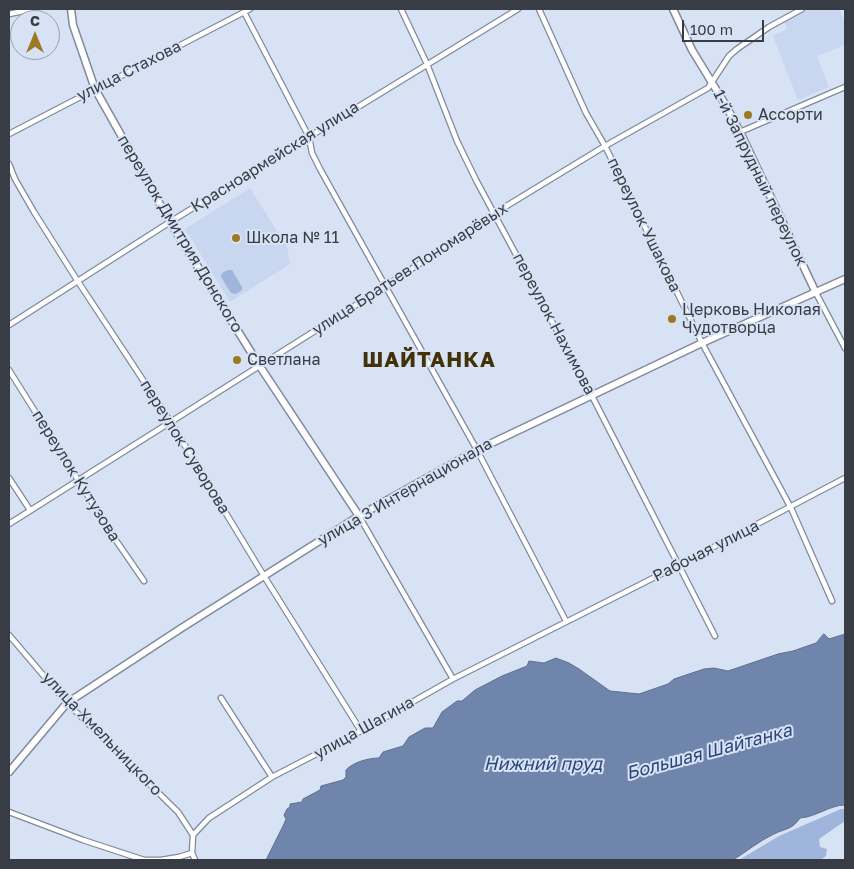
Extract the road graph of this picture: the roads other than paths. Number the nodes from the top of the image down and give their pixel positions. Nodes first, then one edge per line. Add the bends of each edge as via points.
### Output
1 (33, 9) edge
2 (71, 9) edge
3 (250, 9) edge
4 (401, 9) edge
5 (518, 9) edge
6 (538, 9) edge
7 (674, 9) edge
8 (802, 9) edge
9 (244, 12) junction
10 (9, 14) edge
11 (427, 64) junction
12 (712, 82) junction
13 (845, 87) edge
14 (95, 89) junction
15 (740, 132) junction
16 (9, 134) edge
17 (309, 137) junction
18 (605, 146) junction
19 (9, 164) edge
20 (495, 213) junction
21 (170, 222) junction
22 (845, 279) edge
23 (77, 280) junction
24 (386, 286) junction
25 (816, 293) junction
26 (9, 325) edge
27 (702, 343) junction
28 (845, 348) edge
29 (259, 365) junction
30 (9, 370) edge
31 (591, 394) junction
32 (170, 421) junction
33 (477, 450) junction
34 (9, 478) edge
35 (845, 478) edge
36 (79, 479) junction
37 (791, 508) junction
38 (30, 510) junction
39 (359, 516) junction
40 (9, 524) edge
41 (679, 565) junction
42 (264, 576) junction
43 (144, 581) dead end
44 (832, 601) dead end
45 (566, 622) junction
46 (9, 635) edge
47 (715, 636) dead end
48 (453, 679) junction
49 (221, 698) dead end
50 (67, 703) junction
51 (361, 731) junction
52 (9, 772) edge
53 (272, 777) junction
54 (9, 812) edge
55 (193, 835) junction
56 (192, 853) junction
57 (195, 860) edge

1 - 10 street
2 - 14 street, переулок Дмитрия Донского via 73,25
3 - 9 street, улица Стахова
4 - 11 street, переулок Нахимова
5 - 11 street, Красноармейская улица
6 - 18 street, переулок Ушакова via 586,113
7 - 12 street, 1-й Запрудный переулок via 692,50
8 - 12 street, улица Братьев Пономарёвых via 737,49
9 - 14 street, улица Стахова
9 - 17 street
11 - 17 street, Красноармейская улица
11 - 20 street, переулок Нахимова via 457,141
12 - 15 street, 1-й Запрудный переулок
12 - 18 street, улица Братьев Пономарёвых via 708,88
13 - 15 street
14 - 16 street, улица Стахова
14 - 21 street, переулок Дмитрия Донского
15 - 25 street, 1-й Запрудный переулок
17 - 21 street, Красноармейская улица
17 - 24 street via 316,161
18 - 20 street, улица Братьев Пономарёвых
18 - 27 street, переулок Ушакова
19 - 23 street, переулок Суворова via 34,212
20 - 24 street, улица Братьев Пономарёвых
20 - 31 street, переулок Нахимова
21 - 23 street, Красноармейская улица
21 - 29 street, переулок Дмитрия Донского
22 - 25 street, улица 3 Интернационала
23 - 26 street, Красноармейская улица
23 - 32 street, переулок Суворова
24 - 29 street, улица Братьев Пономарёвых
24 - 33 street
25 - 27 street, улица 3 Интернационала
25 - 28 street, 1-й Запрудный переулок
27 - 31 street, улица 3 Интернационала
27 - 37 street, переулок Ушакова
29 - 32 street, улица Братьев Пономарёвых
29 - 39 street, переулок Дмитрия Донского
30 - 36 street, переулок Кутузова
31 - 33 street, улица 3 Интернационала
31 - 41 street, переулок Нахимова
32 - 36 street, улица Братьев Пономарёвых
32 - 42 street, переулок Суворова
33 - 39 street, улица 3 Интернационала
33 - 45 street
34 - 38 street
35 - 37 street, Рабочая улица
36 - 38 street, улица Братьев Пономарёвых
36 - 43 street, переулок Кутузова
37 - 41 street, Рабочая улица
37 - 44 street, переулок Ушакова
38 - 40 street, улица Братьев Пономарёвых
39 - 42 street, улица 3 Интернационала
39 - 48 street, переулок Дмитрия Донского
41 - 45 street, Рабочая улица
41 - 47 street, переулок Нахимова
42 - 50 street, улица 3 Интернационала
42 - 51 street, переулок Суворова
45 - 48 street, улица Шагина
46 - 50 street, улица Хмельницкого
48 - 51 street, улица Шагина
49 - 53 street
50 - 52 street, улица 3 Интернационала
50 - 55 street, улица Хмельницкого via 178,812
51 - 53 street, улица Шагина
53 - 55 street, улица Шагина via 209,818
54 - 56 street via 144,860
55 - 56 street
56 - 57 street

